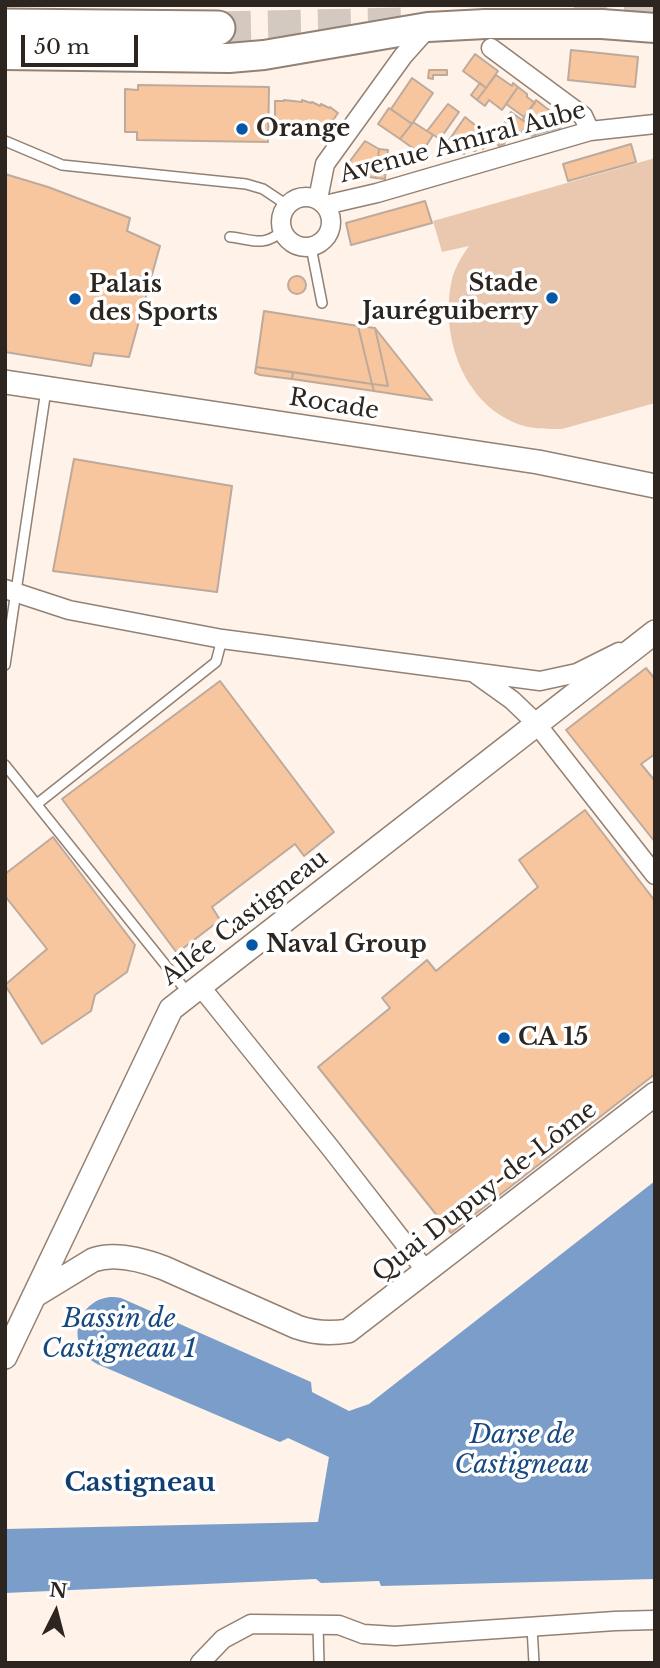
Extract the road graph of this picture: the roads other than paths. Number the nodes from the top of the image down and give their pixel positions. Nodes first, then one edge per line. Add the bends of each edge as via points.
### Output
1 (5, 26) edge
2 (428, 27) junction
3 (218, 28) tunnel mouth
4 (655, 28) edge
5 (491, 48) dead end
6 (5, 55) edge
7 (655, 124) edge
8 (590, 131) junction
9 (5, 141) edge
10 (322, 202) junction
11 (287, 205) junction
12 (282, 230) junction
13 (230, 237) dead end
14 (311, 247) junction
15 (322, 303) dead end
16 (5, 382) edge
17 (46, 388) junction
18 (655, 486) edge
19 (11, 591) edge
20 (654, 635) edge
21 (222, 639) junction
22 (5, 665) edge
23 (475, 673) junction
24 (537, 724) junction
25 (5, 765) edge
26 (37, 804) junction
27 (655, 875) edge
28 (194, 990) junction
29 (655, 1094) edge
30 (426, 1271) junction
31 (34, 1296) junction
32 (5, 1357) edge
33 (655, 1620) edge
34 (318, 1625) junction
35 (532, 1627) junction
36 (200, 1663) edge
37 (319, 1663) edge
38 (534, 1663) edge

1 - 3 highway
2 - 4 main road via 602,24
2 - 6 main road via 229,58
2 - 10 street via 326,164
5 - 8 street via 583,116
7 - 8 street, Avenue Amiral Aube
8 - 10 street, Avenue Amiral Aube via 377,192
9 - 11 lane via 62,165 246,184
10 - 11 street via 302,197
10 - 14 street via 331,217 330,233
11 - 12 street
12 - 13 lane via 260,242
12 - 14 street via 290,242
14 - 15 lane
16 - 17 street, Rocade
17 - 18 street, Rocade via 538,462
17 - 19 lane
19 - 21 street via 69,610
19 - 22 lane
20 - 23 street via 577,673 540,681
20 - 24 street, Allée Castigneau
21 - 23 street
21 - 26 lane via 216,662
23 - 24 street
24 - 27 street
24 - 28 street, Allée Castigneau
25 - 26 lane
26 - 28 lane
28 - 30 street via 332,1150
28 - 31 street, Allée Castigneau via 171,1009
29 - 30 street, Quai Dupuy-de-Lôme
30 - 31 street, Quai Dupuy-de-Lôme via 348,1331 323,1333 297,1327 151,1262 126,1258 93,1260
31 - 32 street, Allée Castigneau
33 - 35 street
34 - 35 street via 395,1636
34 - 36 street via 251,1624 223,1639
34 - 37 lane
35 - 38 lane

